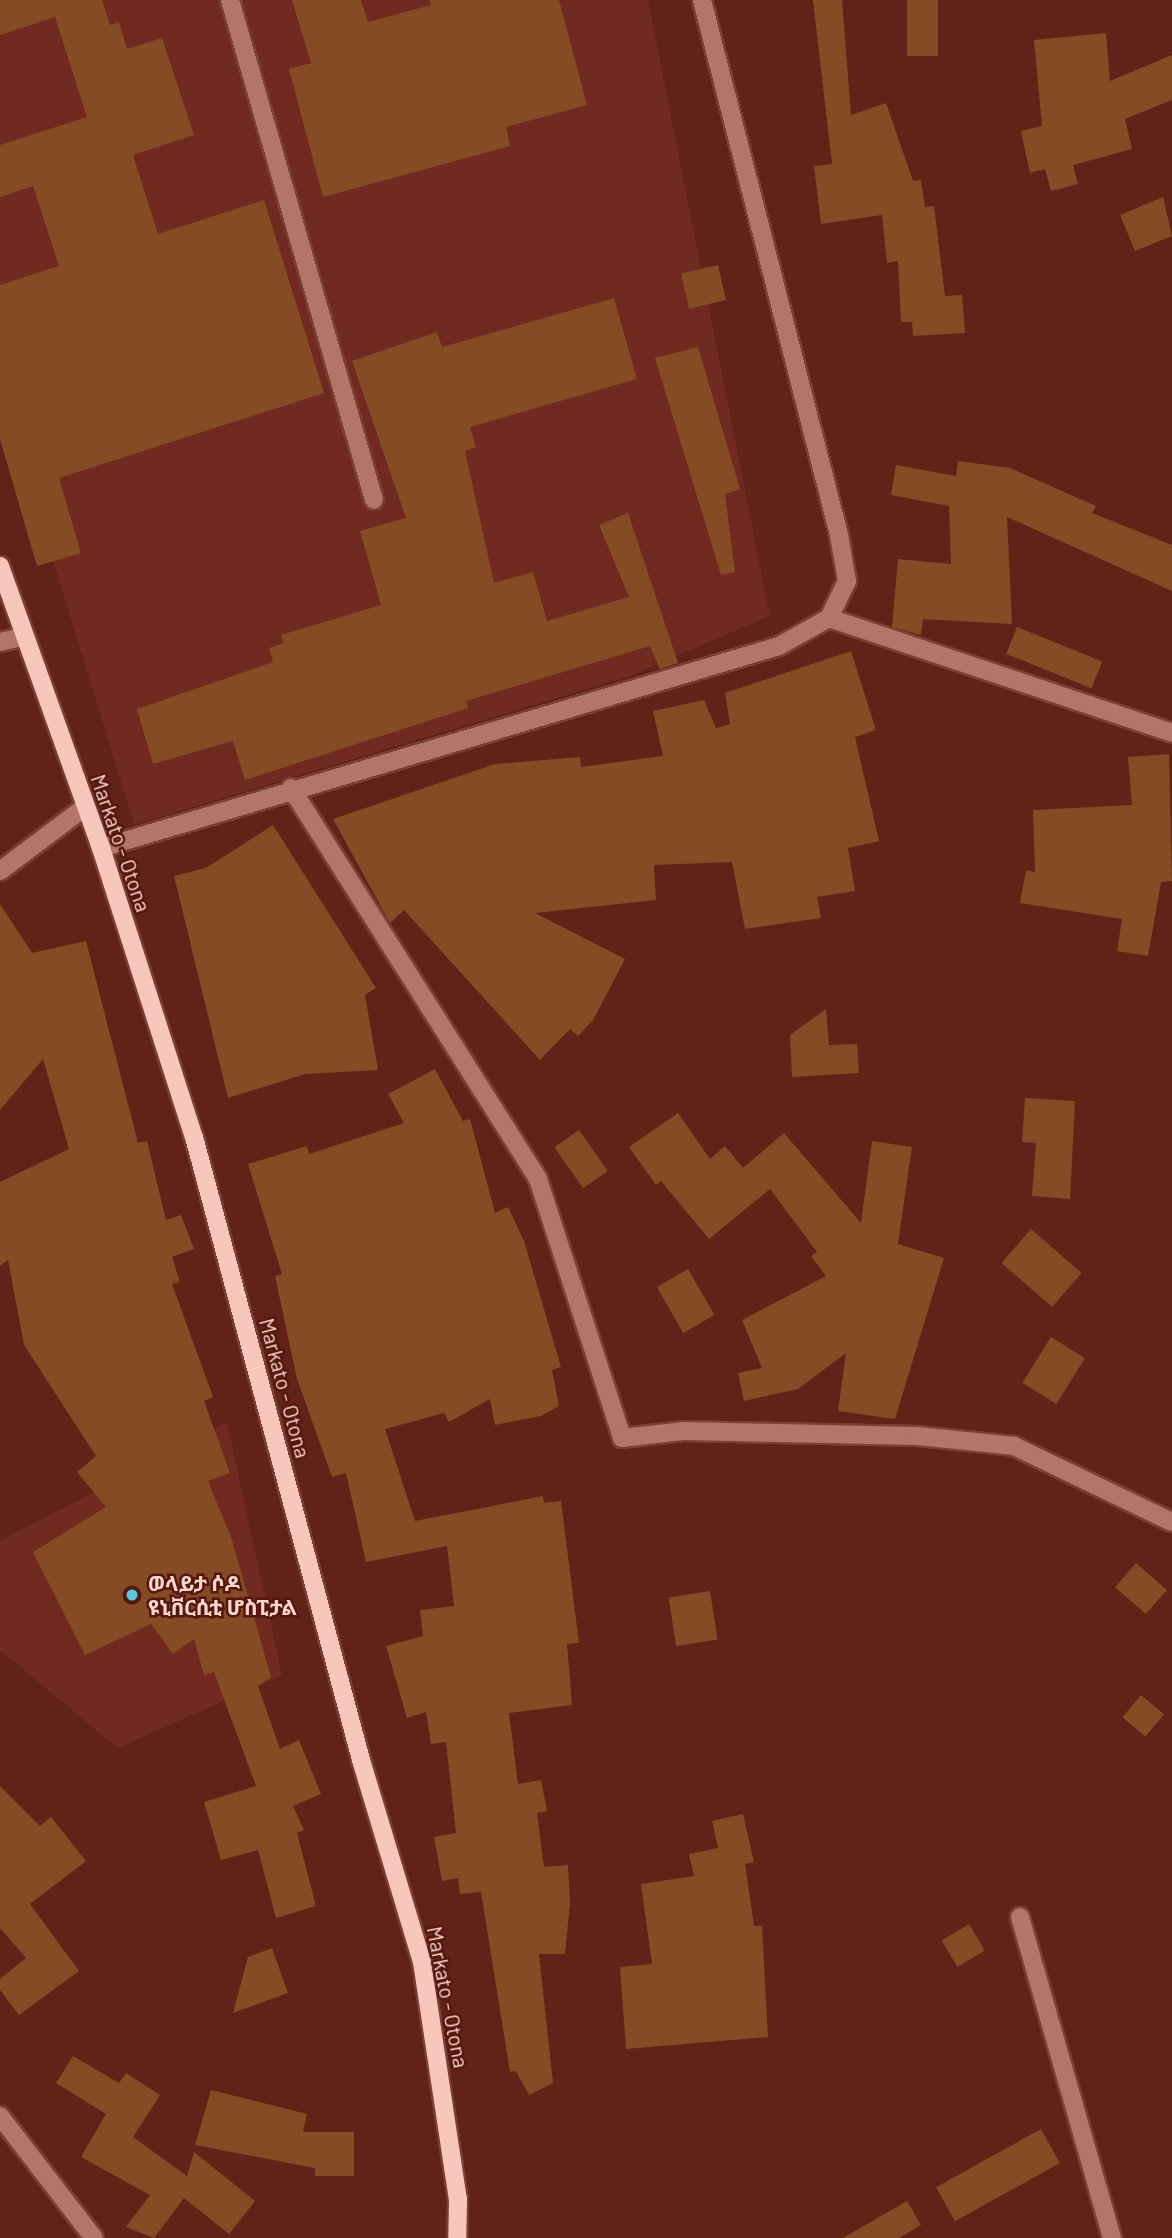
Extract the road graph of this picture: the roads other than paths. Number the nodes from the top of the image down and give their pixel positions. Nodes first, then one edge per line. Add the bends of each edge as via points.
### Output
1 (230, 0) edge
2 (702, 0) edge
3 (374, 500) dead end
4 (0, 566) edge
5 (829, 618) junction
6 (22, 637) junction
7 (0, 642) edge
8 (1172, 733) edge
9 (291, 788) junction
10 (85, 807) junction
11 (101, 848) junction
12 (0, 871) edge
13 (1172, 1522) edge
14 (1020, 1917) dead end
15 (0, 2116) edge
16 (94, 2238) edge
17 (457, 2238) edge
18 (1112, 2238) edge

1 - 3 street
2 - 5 street via 839,536 847,582
4 - 6 main road, Markato - Otona
5 - 8 street
5 - 9 street via 779,646
6 - 7 street
6 - 10 main road, Markato - Otona
9 - 11 street
9 - 13 street via 538,1179 622,1438 683,1431 918,1436 1014,1446
10 - 11 main road, Markato - Otona
10 - 12 street
11 - 17 main road, Markato - Otona via 194,1137 361,1760 422,1962 458,2199
14 - 18 street
15 - 16 street

